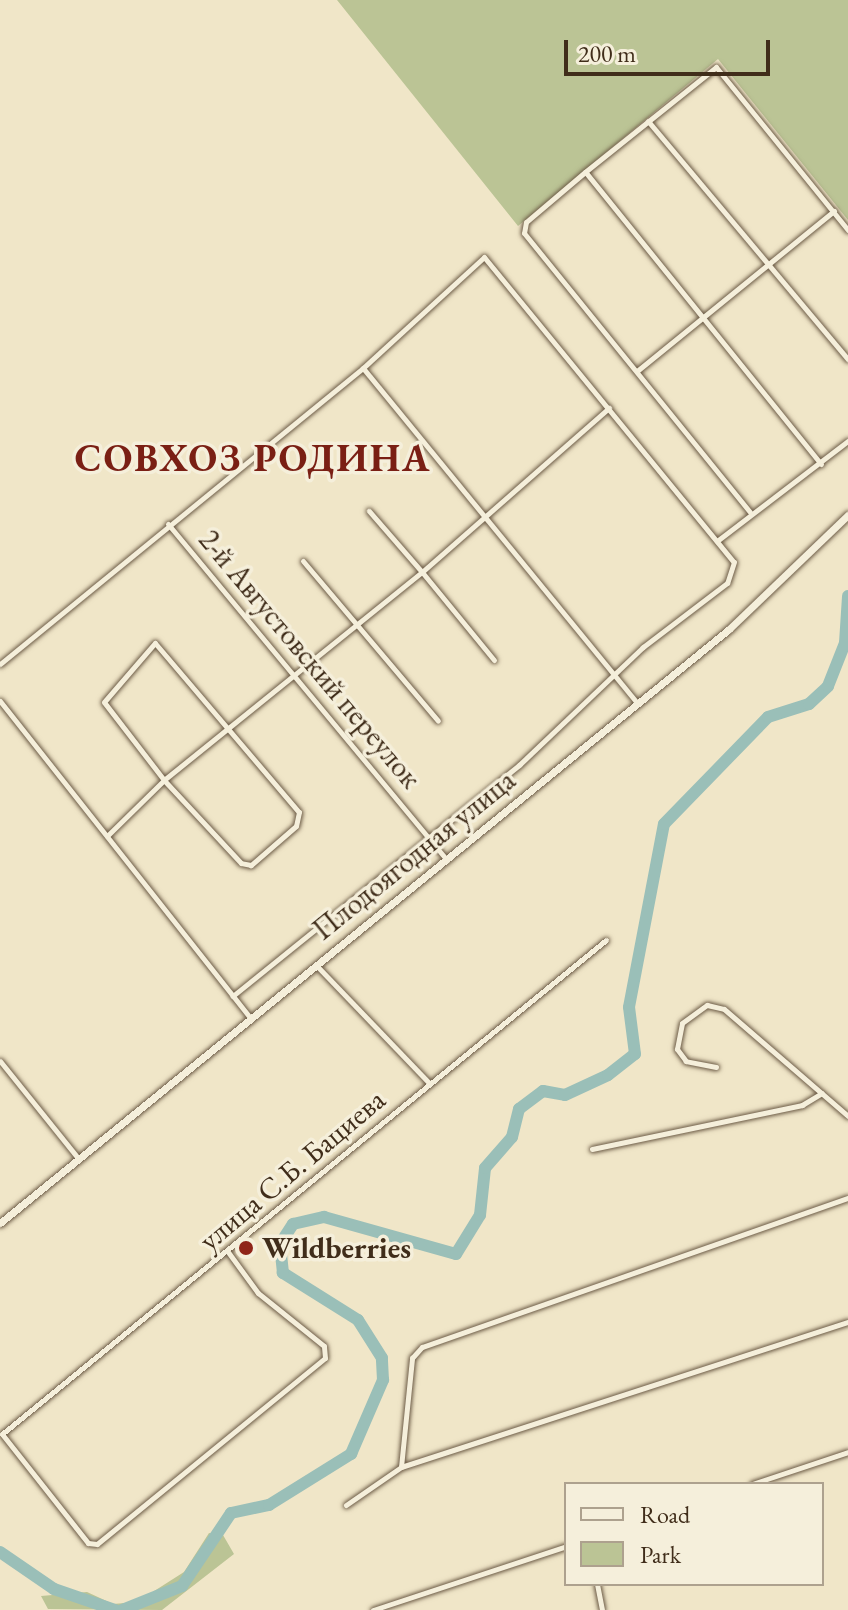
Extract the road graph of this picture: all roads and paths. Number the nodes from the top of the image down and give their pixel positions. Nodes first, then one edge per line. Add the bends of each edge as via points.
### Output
1 (648, 121) junction
2 (585, 172) junction
3 (834, 211) junction
4 (848, 230) edge
5 (769, 265) junction
6 (703, 318) junction
7 (848, 359) edge
8 (363, 368) junction
9 (637, 371) junction
10 (609, 408) junction
11 (848, 441) edge
12 (821, 464) junction
13 (369, 511) dead end
14 (750, 512) junction
15 (848, 515) edge
16 (485, 516) junction
17 (168, 524) junction
18 (717, 541) junction
19 (303, 561) dead end
20 (422, 572) junction
21 (358, 624) junction
22 (494, 660) dead end
23 (0, 664) edge
24 (614, 674) junction
25 (296, 675) junction
26 (0, 701) edge
27 (638, 704) junction
28 (438, 721) dead end
29 (230, 727) junction
30 (164, 780) junction
31 (107, 836) junction
32 (429, 836) junction
33 (447, 860) junction
34 (606, 940) dead end
35 (316, 965) junction
36 (233, 996) junction
37 (250, 1018) junction
38 (0, 1061) edge
39 (716, 1067) dead end
40 (430, 1084) junction
41 (822, 1093) junction
42 (848, 1116) edge
43 (592, 1149) dead end
44 (78, 1158) junction
45 (848, 1198) edge
46 (2, 1218) edge
47 (228, 1252) junction
48 (848, 1322) edge
49 (1, 1433) edge
50 (848, 1452) edge
51 (401, 1467) junction
52 (758, 1482) edge
53 (346, 1505) dead end
54 (564, 1547) edge
55 (597, 1586) edge
56 (373, 1610) edge
57 (602, 1610) edge

1 - 2 street
1 - 3 street via 716,67
1 - 5 street
2 - 6 street
2 - 9 street via 526,222 524,233
3 - 4 street
3 - 5 street
5 - 6 street
5 - 7 street
6 - 9 street
6 - 12 street
8 - 10 street via 484,257
8 - 16 street
8 - 17 street
9 - 14 street
10 - 16 street
10 - 18 street
11 - 12 street
12 - 14 street via 768,507
13 - 20 street
14 - 18 street
15 - 27 street, Плодоягодная улица
16 - 20 street
16 - 24 street
17 - 23 street
17 - 25 street, 2-й Августовский переулок
18 - 24 street via 734,562 733,576
19 - 21 street
20 - 21 street
20 - 22 street
21 - 25 street
21 - 28 street
24 - 27 street
24 - 32 street via 519,765
25 - 29 street
25 - 32 street, 2-й Августовский переулок
26 - 31 street
27 - 33 street, Плодоягодная улица
29 - 30 street
29 - 30 street via 167,649 147,647 104,698
29 - 30 street via 299,812 296,826 251,865 241,863
30 - 31 street
31 - 36 street
32 - 33 street, 2-й Августовский переулок
32 - 36 street
33 - 35 street, Плодоягодная улица
34 - 40 street, улица С.Б. Бациева
35 - 37 street, Плодоягодная улица
35 - 40 street
36 - 37 street
37 - 44 street, Плодоягодная улица
38 - 44 street
39 - 41 street via 686,1061 677,1049 682,1023 707,1005 724,1009
40 - 47 street, улица С.Б. Бациева
41 - 42 street
41 - 43 street via 802,1105
44 - 46 street, Плодоягодная улица
45 - 51 street via 422,1347 412,1358
47 - 49 street, улица С.Б. Бациева
47 - 49 street via 258,1293 324,1346 325,1358 91,1545
48 - 51 street
50 - 52 street
51 - 53 street
54 - 56 street
55 - 57 street

